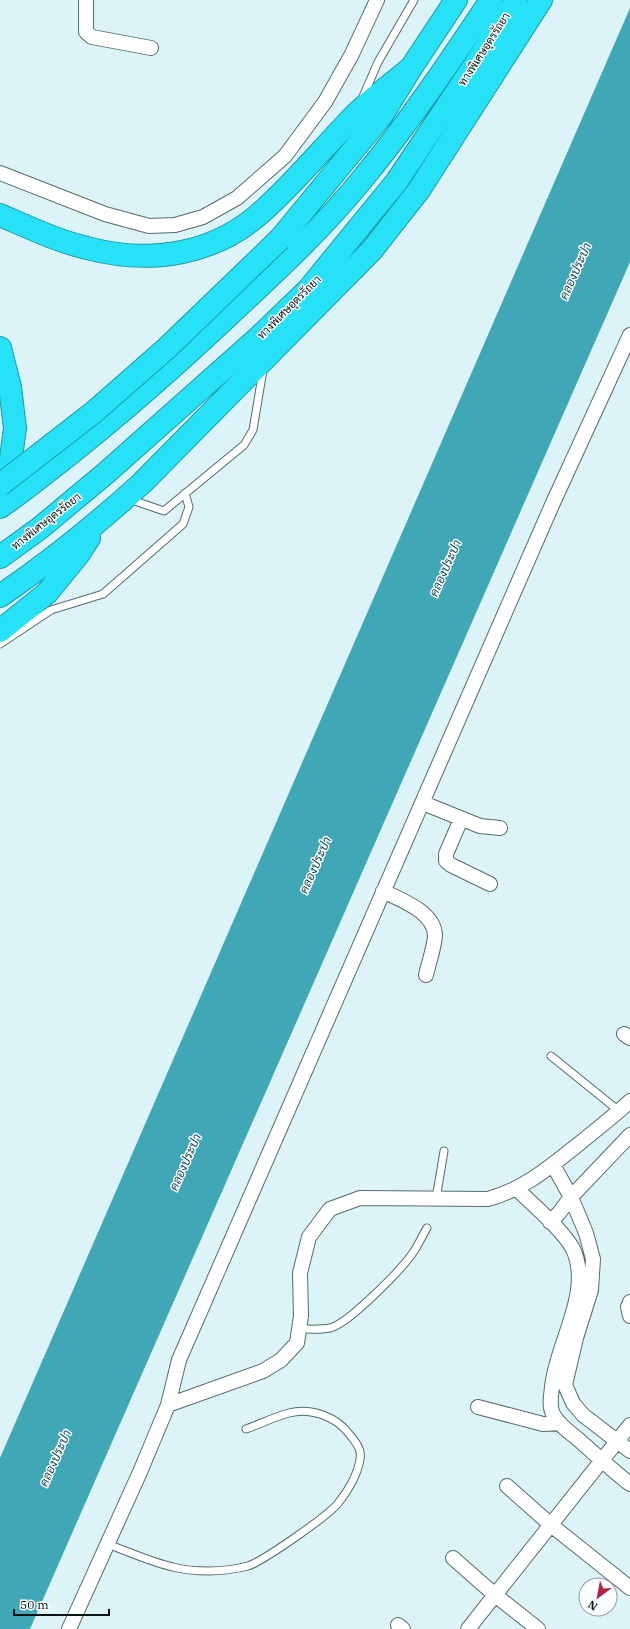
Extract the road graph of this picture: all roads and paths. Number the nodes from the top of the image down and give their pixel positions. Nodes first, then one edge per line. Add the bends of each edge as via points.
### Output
1 (86, 0) edge
2 (377, 0) edge
3 (414, 0) edge
4 (456, 0) edge
5 (491, 0) edge
6 (516, 0) edge
7 (541, 0) edge
8 (152, 48) dead end
9 (411, 68) junction
10 (354, 116) junction
11 (0, 173) edge
12 (0, 214) edge
13 (630, 336) edge
14 (0, 348) edge
15 (264, 360) junction
16 (0, 485) edge
17 (185, 493) junction
18 (125, 498) junction
19 (0, 506) edge
20 (103, 518) junction
21 (0, 557) edge
22 (0, 596) edge
23 (0, 630) edge
24 (0, 644) edge
25 (423, 803) junction
26 (461, 819) junction
27 (500, 828) dead end
28 (490, 884) dead end
29 (383, 892) junction
30 (426, 975) dead end
31 (551, 1056) dead end
32 (630, 1101) edge
33 (619, 1111) junction
34 (630, 1135) edge
35 (444, 1151) dead end
36 (552, 1165) junction
37 (517, 1189) junction
38 (571, 1197) junction
39 (436, 1199) junction
40 (550, 1222) junction
41 (427, 1228) dead end
42 (630, 1302) edge
43 (630, 1316) edge
44 (299, 1329) junction
45 (168, 1405) junction
46 (478, 1407) dead end
47 (560, 1424) junction
48 (630, 1425) edge
49 (246, 1429) dead end
50 (617, 1440) junction
51 (630, 1451) edge
52 (601, 1461) junction
53 (630, 1484) edge
54 (506, 1486) dead end
55 (551, 1525) junction
56 (107, 1544) junction
57 (453, 1558) dead end
58 (630, 1588) edge
59 (495, 1595) junction
60 (69, 1629) edge
61 (468, 1629) edge
62 (538, 1629) edge

1 - 8 street via 88,35
2 - 11 street via 352,54 325,102 285,156 237,198 203,217 176,225 149,226 105,214
3 - 10 lane via 378,62
4 - 9 highway
5 - 19 highway, ทางพิเศษอุดรรัถยา via 410,117 365,176 322,226 182,360 20,493
6 - 21 highway, ทางพิเศษอุดรรัถยา via 397,181 308,290 258,338 106,473 40,528
7 - 15 highway via 419,190 372,250
9 - 10 highway
9 - 16 highway, bridge via 382,115 280,239 162,352 94,412
10 - 12 highway via 265,210 234,232 201,248 163,256 125,255 88,248 40,233
13 - 25 street via 549,512
14 - 19 highway via 10,386 15,428 7,487
15 - 17 lane via 253,430 244,445
15 - 18 highway
17 - 18 lane via 164,511
17 - 24 lane via 189,507 183,524 102,594 51,610
18 - 20 highway
20 - 22 highway via 37,571
20 - 23 highway via 47,594
25 - 26 street
25 - 29 street
26 - 27 street via 480,826
26 - 28 street via 446,854 446,861
29 - 30 street via 406,902 431,922 435,935
29 - 45 street via 179,1360
31 - 33 lane
32 - 33 street
33 - 36 street
34 - 38 street
35 - 39 lane
36 - 37 street
36 - 38 street
37 - 39 street via 488,1199
37 - 40 street
38 - 40 street
38 - 50 street via 586,1233 593,1259 591,1290 565,1385 573,1403 583,1415
39 - 44 street via 360,1198 330,1209 309,1237 300,1273
40 - 47 street via 572,1248 579,1264 578,1294 553,1376 550,1401 553,1415
41 - 44 lane via 401,1268 373,1296 331,1327
42 - 43 street
44 - 45 street via 297,1343 281,1360 263,1372
45 - 56 street
46 - 47 street via 543,1424
47 - 52 street
48 - 50 street
49 - 56 lane via 290,1413 321,1414 334,1420 347,1431 360,1448 361,1458 339,1503 266,1557 248,1566 209,1571 172,1567
50 - 51 street
50 - 52 street
52 - 53 street
52 - 55 street
54 - 55 street
55 - 58 street
55 - 59 street
56 - 60 street
57 - 59 street
59 - 61 street
59 - 62 street

